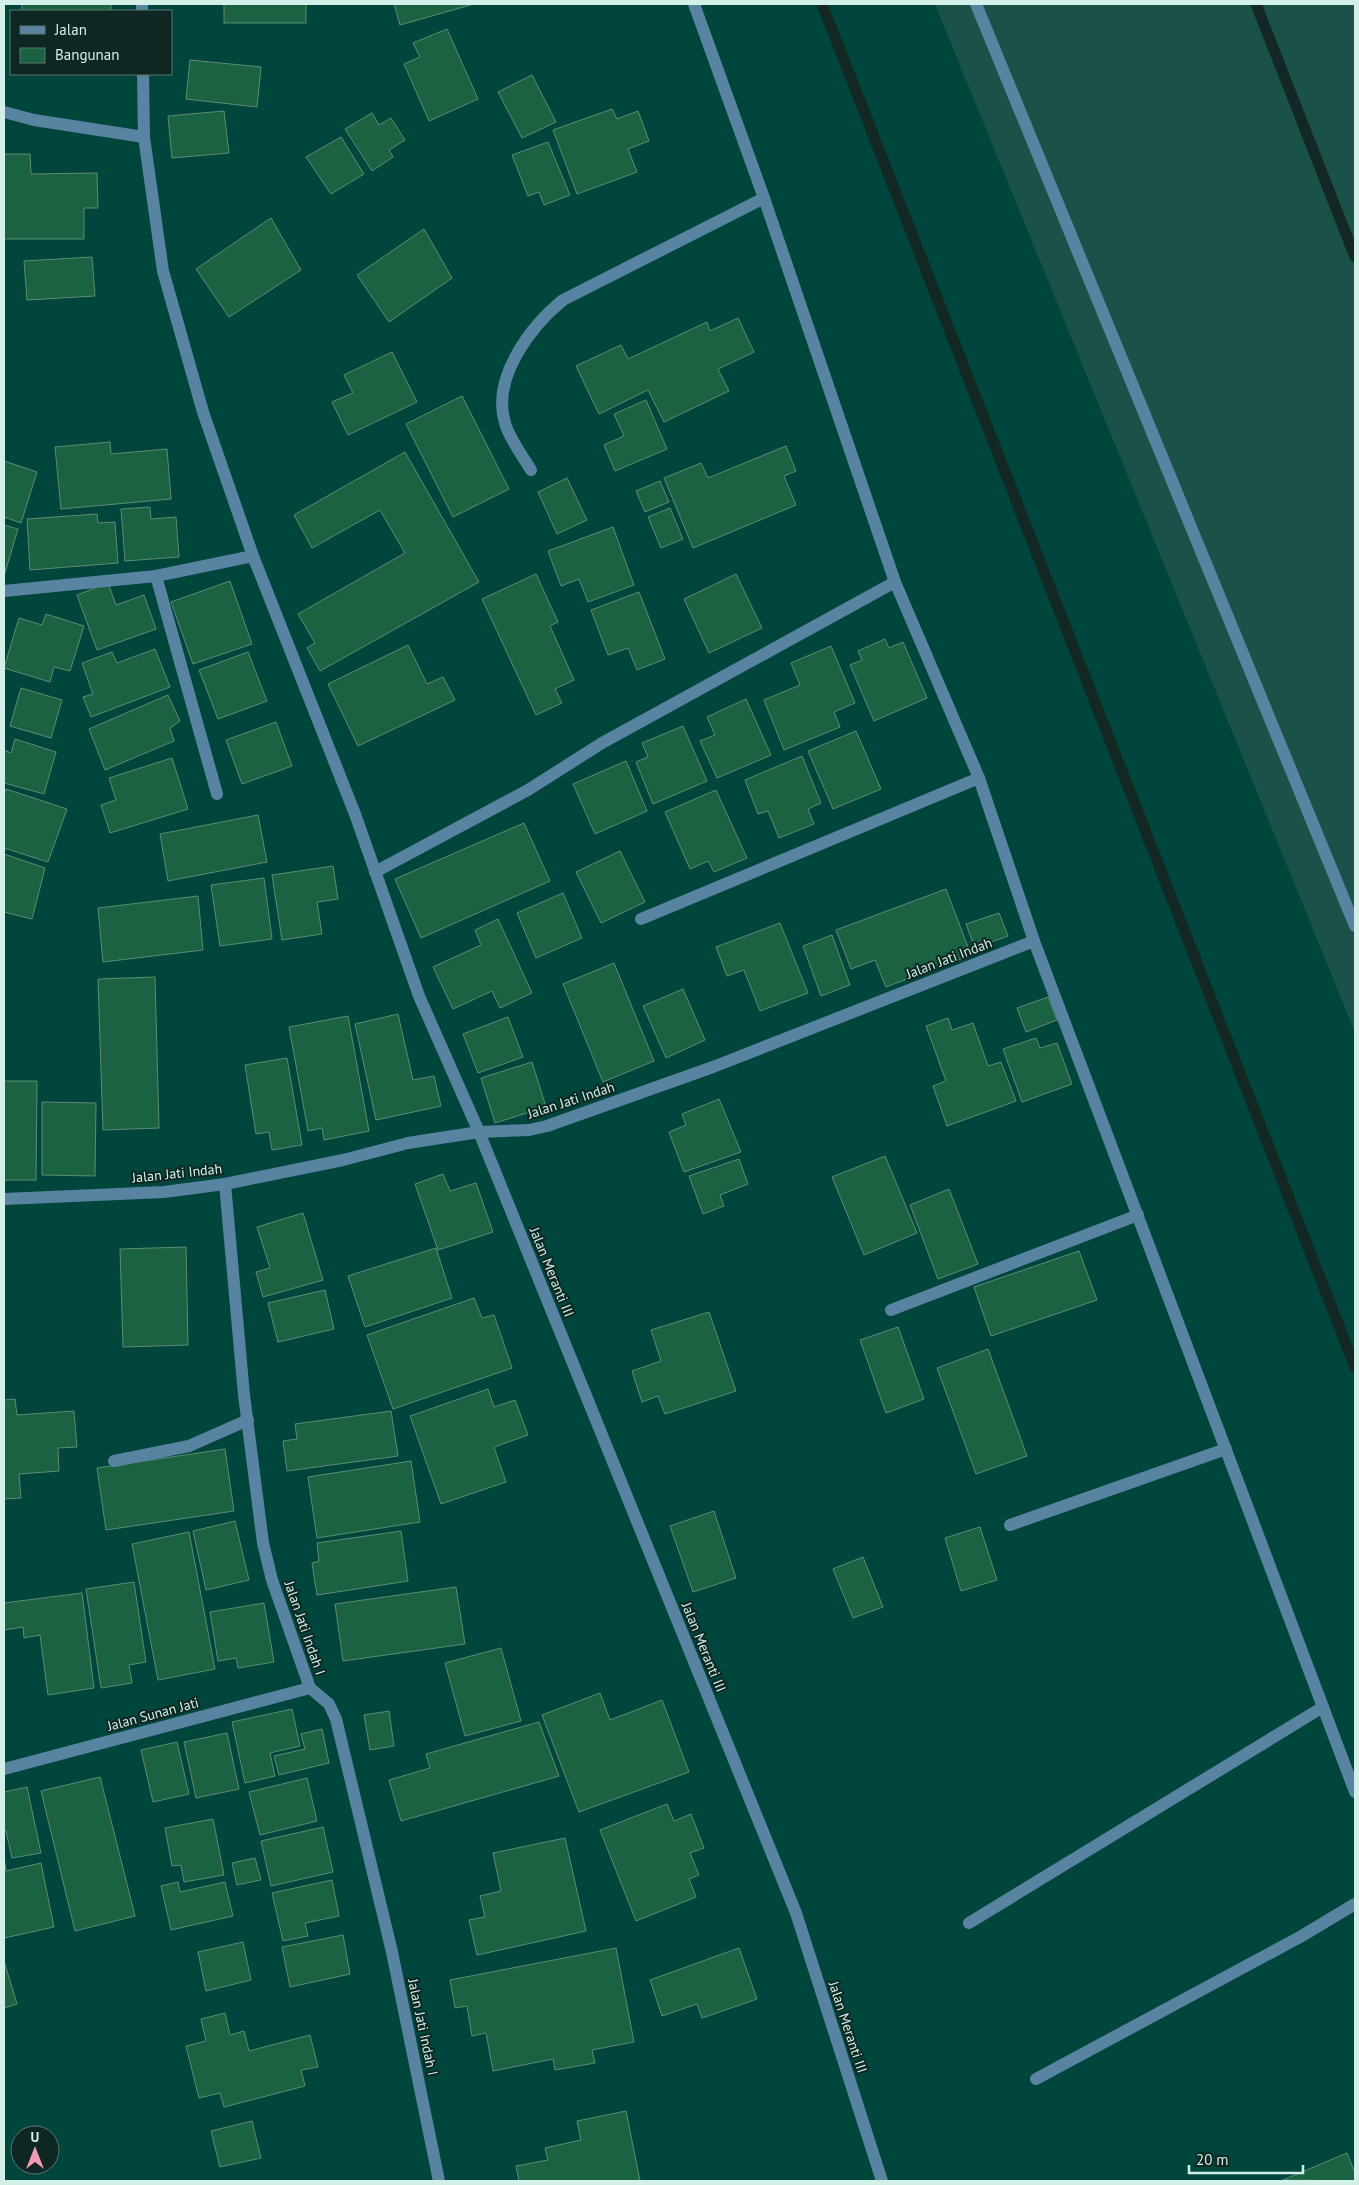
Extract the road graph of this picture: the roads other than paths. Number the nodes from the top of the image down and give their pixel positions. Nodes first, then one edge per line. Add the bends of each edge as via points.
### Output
1 (694, 4) edge
2 (976, 4) edge
3 (142, 75) edge
4 (4, 112) edge
5 (144, 137) junction
6 (764, 198) junction
7 (531, 470) dead end
8 (253, 556) junction
9 (156, 576) junction
10 (895, 582) junction
11 (4, 592) edge
12 (979, 778) junction
13 (217, 794) dead end
14 (375, 872) junction
15 (641, 920) dead end
16 (1355, 926) edge
17 (1034, 942) junction
18 (479, 1132) junction
19 (225, 1184) junction
20 (4, 1198) edge
21 (1138, 1215) junction
22 (891, 1310) dead end
23 (248, 1420) junction
24 (1226, 1449) junction
25 (114, 1461) dead end
26 (1010, 1526) dead end
27 (310, 1688) junction
28 (1323, 1707) junction
29 (4, 1769) edge
30 (1355, 1792) edge
31 (1355, 1904) edge
32 (969, 1923) dead end
33 (1036, 2079) dead end
34 (439, 2181) edge
35 (882, 2181) edge

1 - 6 street
2 - 16 street
3 - 5 street, Jalan Meranti III
4 - 5 street via 34,120
5 - 8 street, Jalan Meranti III via 163,271 203,412
6 - 7 street via 564,300 545,315 529,334 515,360 505,384 502,403 509,435
6 - 10 street
8 - 9 street
8 - 14 street, Jalan Meranti III
9 - 11 street
9 - 13 street
10 - 12 street
10 - 14 street via 602,743 528,790
12 - 15 street
12 - 17 street
14 - 18 street, Jalan Meranti III via 419,996
17 - 18 street, Jalan Jati Indah via 713,1067 547,1126
17 - 21 street
18 - 19 street, Jalan Jati Indah
18 - 35 street, Jalan Meranti III via 796,1913
19 - 20 street, Jalan Jati Indah via 164,1192
19 - 23 street, Jalan Jati Indah I
21 - 22 street
21 - 24 street
23 - 25 street via 189,1446
23 - 27 street, Jalan Jati Indah I via 263,1543 272,1580
24 - 26 street
24 - 28 street
27 - 29 street, Jalan Sunan Jati
27 - 34 street, Jalan Jati Indah I via 329,1704 344,1749 392,1952
28 - 30 street
28 - 32 street
31 - 33 street

